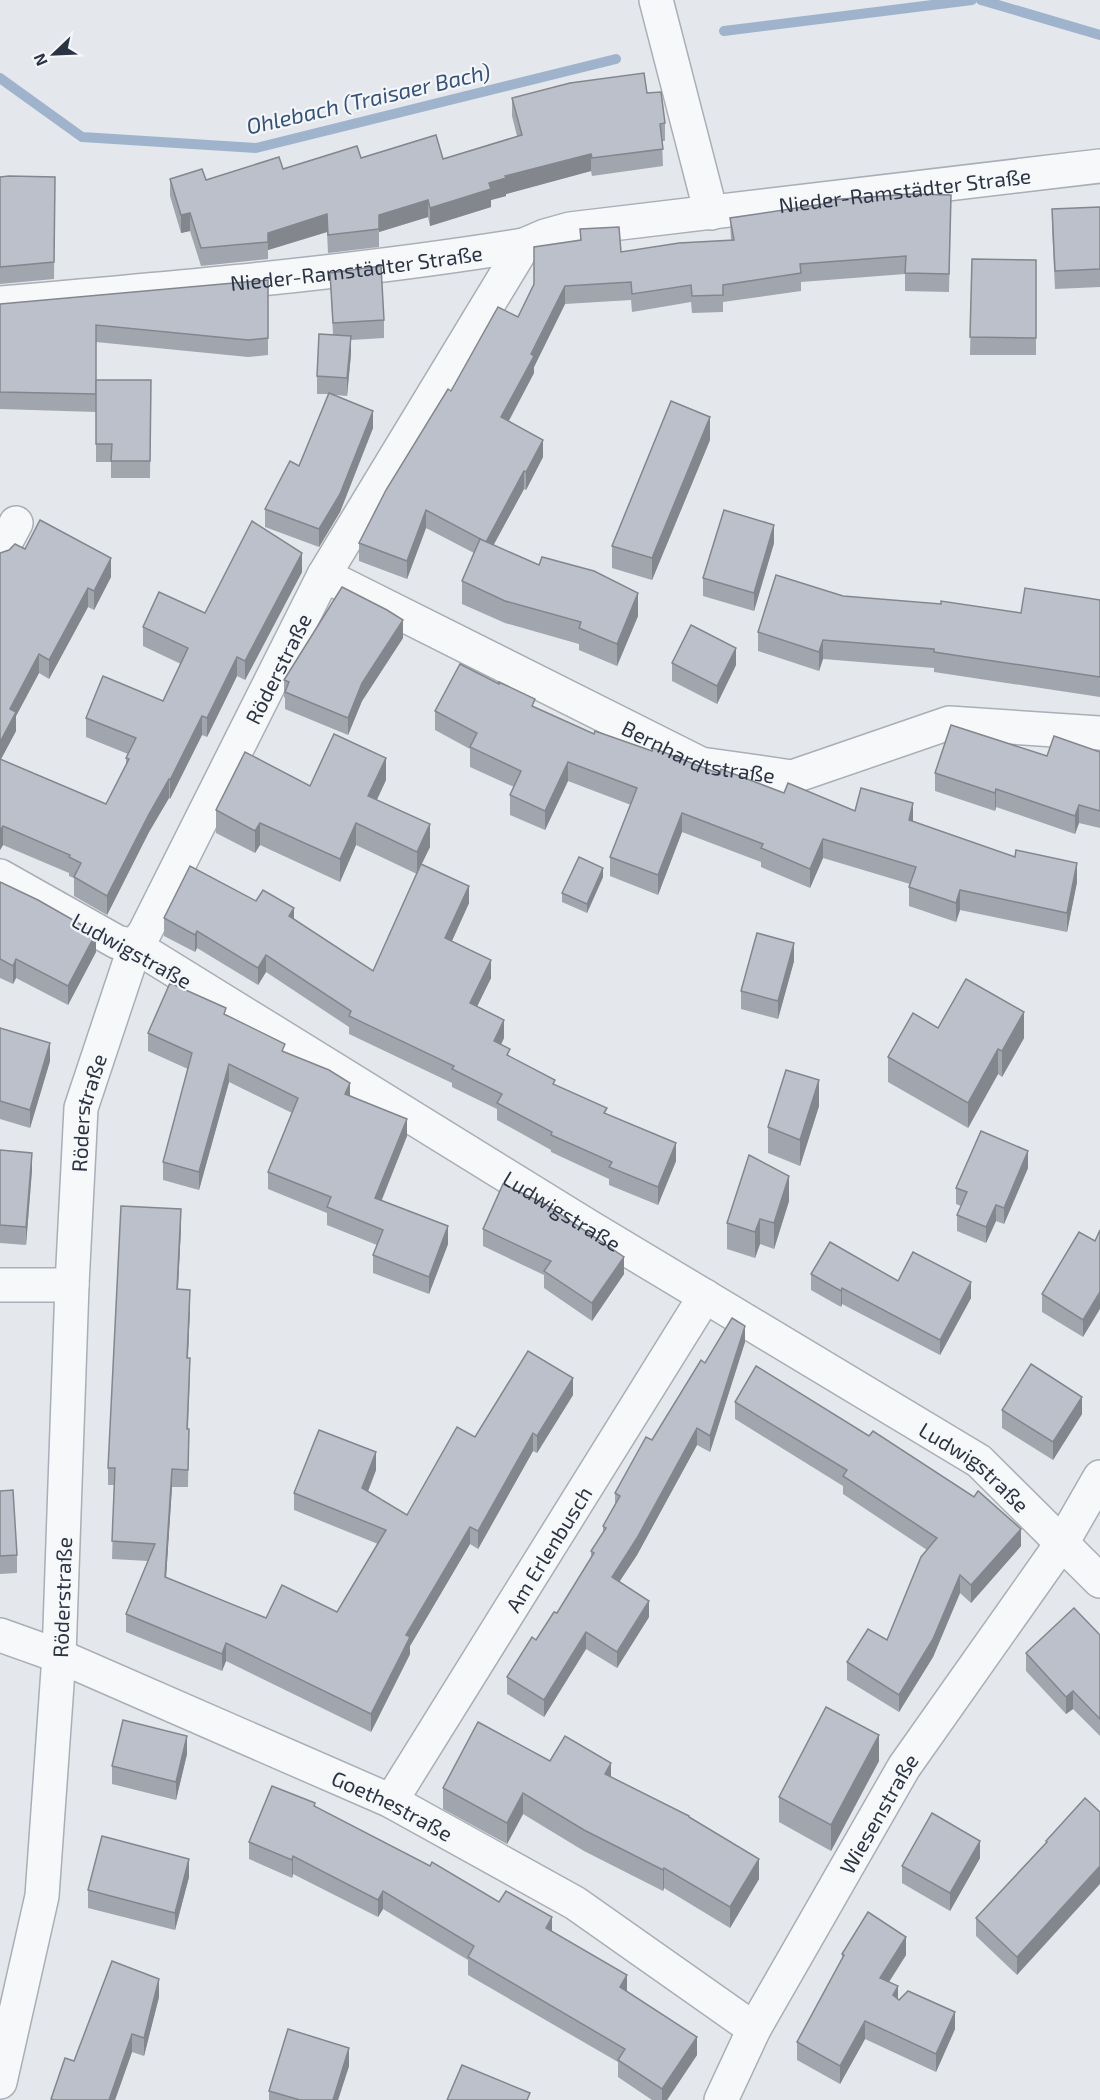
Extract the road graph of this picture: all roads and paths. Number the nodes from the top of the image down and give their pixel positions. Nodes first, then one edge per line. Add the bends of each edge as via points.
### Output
1 (656, 0) edge
2 (1100, 166) edge
3 (711, 213) junction
4 (524, 245) junction
5 (0, 303) edge
6 (16, 523) dead end
7 (0, 553) edge
8 (324, 575) junction
9 (1100, 733) edge
10 (0, 876) edge
11 (135, 946) junction
12 (0, 1285) edge
13 (72, 1285) junction
14 (705, 1296) junction
15 (1100, 1478) edge
16 (1062, 1543) junction
17 (1100, 1581) edge
18 (0, 1635) edge
19 (59, 1656) junction
20 (391, 1801) junction
21 (754, 2029) junction
22 (0, 2082) edge
23 (721, 2100) edge

1 - 3 street
2 - 3 street, Nieder-Ramstädter Straße
3 - 4 street, Nieder-Ramstädter Straße via 570,229
4 - 5 street, Nieder-Ramstädter Straße via 418,262
4 - 8 street, Röderstraße
6 - 7 street
8 - 9 street, Bernhardtstraße via 700,764 792,777 949,723
8 - 11 street, Röderstraße
10 - 11 street, Ludwigstraße via 117,942
11 - 13 street, Röderstraße via 81,1108
11 - 14 street, Ludwigstraße
12 - 13 street
13 - 19 street, Röderstraße
14 - 16 street, Ludwigstraße via 980,1461
14 - 20 street, Am Erlenbusch
15 - 16 street, Wiesenstraße
16 - 17 street, Ludwigstraße
16 - 21 street, Wiesenstraße via 904,1767
18 - 19 street, Goethestraße
19 - 20 street, Goethestraße
19 - 22 street, Röderstraße via 42,1896
20 - 21 street, Goethestraße via 575,1903
21 - 23 street, Wiesenstraße

